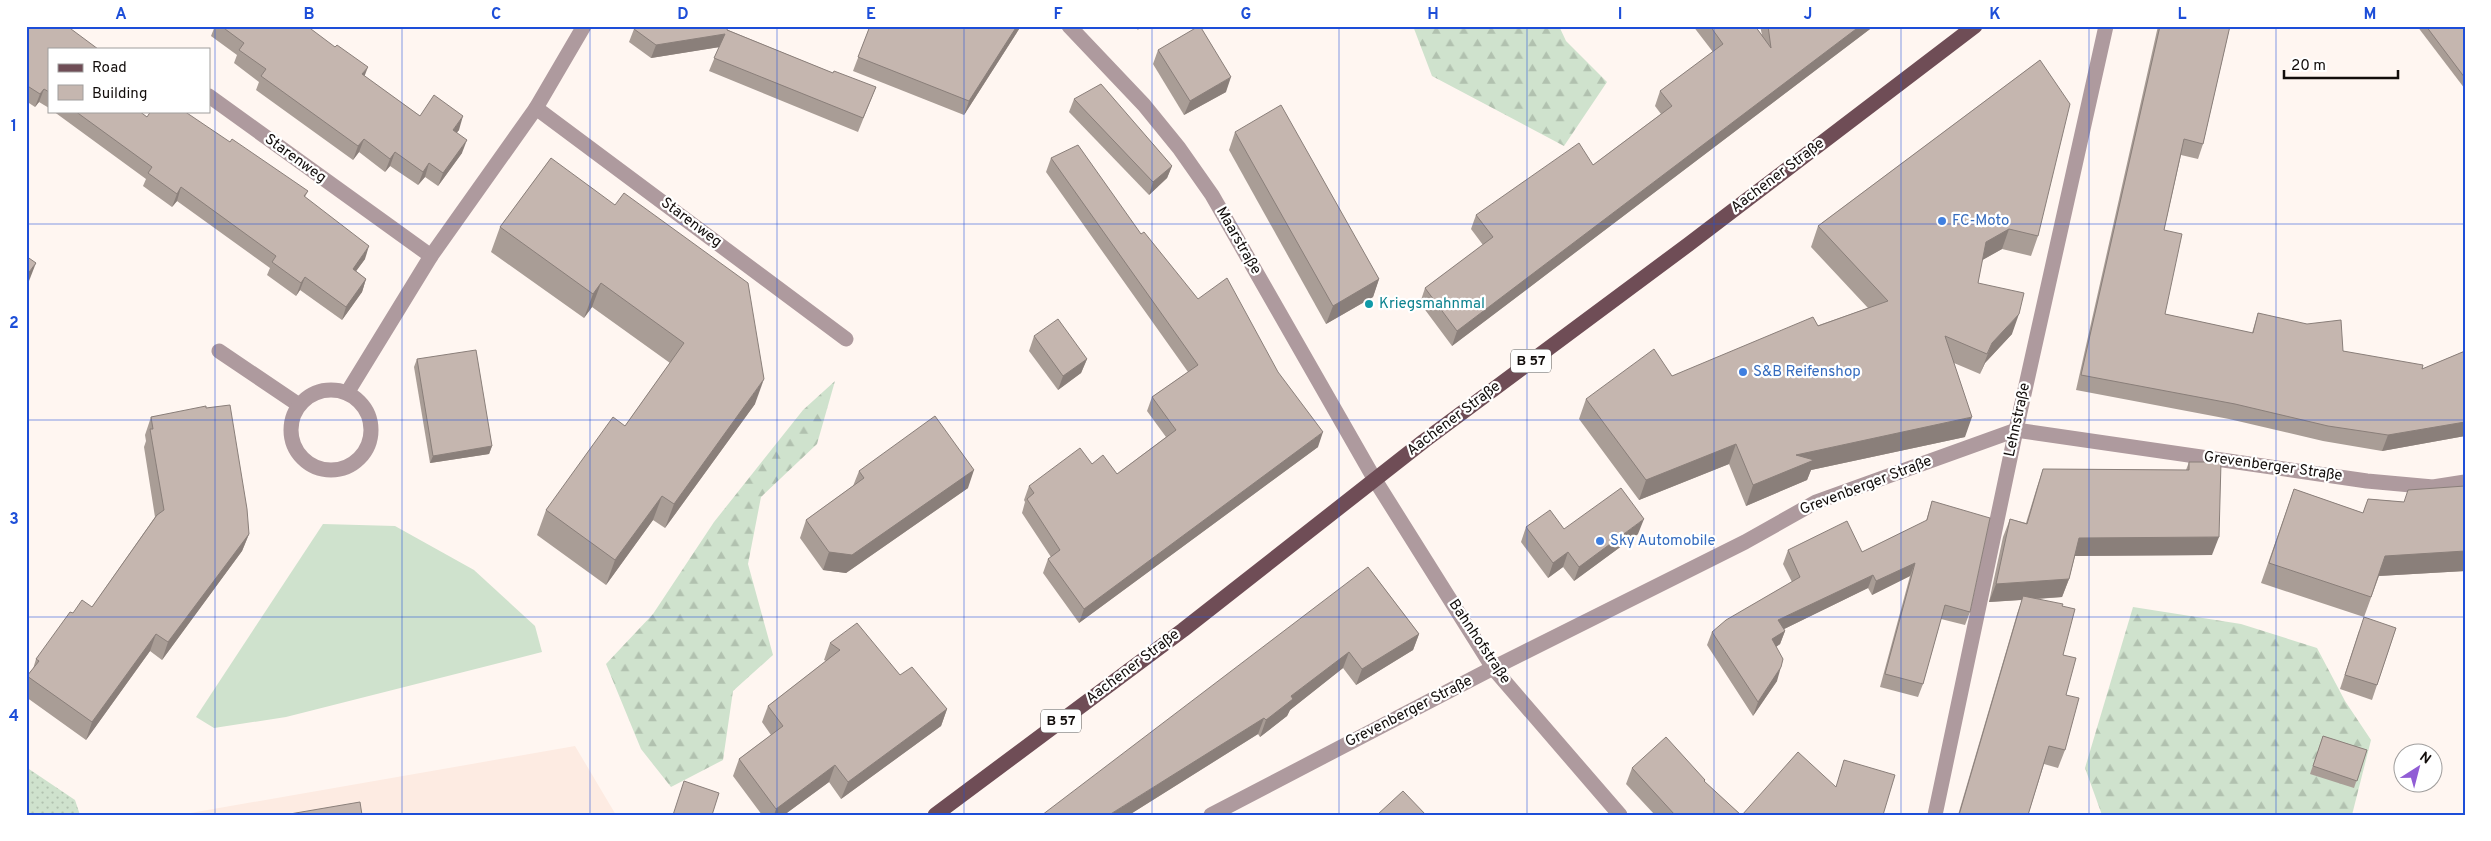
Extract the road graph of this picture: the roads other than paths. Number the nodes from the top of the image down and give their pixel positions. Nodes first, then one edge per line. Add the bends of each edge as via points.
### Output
1 (584, 26) edge
2 (1069, 26) edge
3 (1974, 26) edge
4 (2106, 26) edge
5 (210, 97) edge
6 (536, 108) junction
7 (431, 256) junction
8 (846, 339) dead end
9 (219, 351) dead end
10 (347, 394) junction
11 (299, 405) junction
12 (2016, 430) junction
13 (1375, 480) junction
14 (2465, 482) edge
15 (1493, 668) junction
16 (935, 815) edge
17 (1210, 815) edge
18 (1620, 815) edge
19 (1935, 815) edge

1 - 6 street
2 - 13 street, Maarstraße via 1144,105 1212,195
3 - 13 main road, Aachener Straße / B 57
4 - 12 street, Lehnstraße
5 - 7 street, Starenweg
6 - 7 street
6 - 8 street, Starenweg
7 - 10 street
9 - 11 street
10 - 11 street via 321,391
10 - 11 street via 366,411 370,438 356,461 345,467 324,469 300,456 290,431 292,417
12 - 14 street, Grevenberger Straße via 2367,481 2433,487
12 - 15 street, Grevenberger Straße via 1816,502 1745,542
12 - 19 street, Lehnstraße
13 - 15 street, Bahnhofstraße
13 - 16 main road, Aachener Straße / B 57
15 - 17 street, Grevenberger Straße
15 - 18 street, Bahnhofstraße

